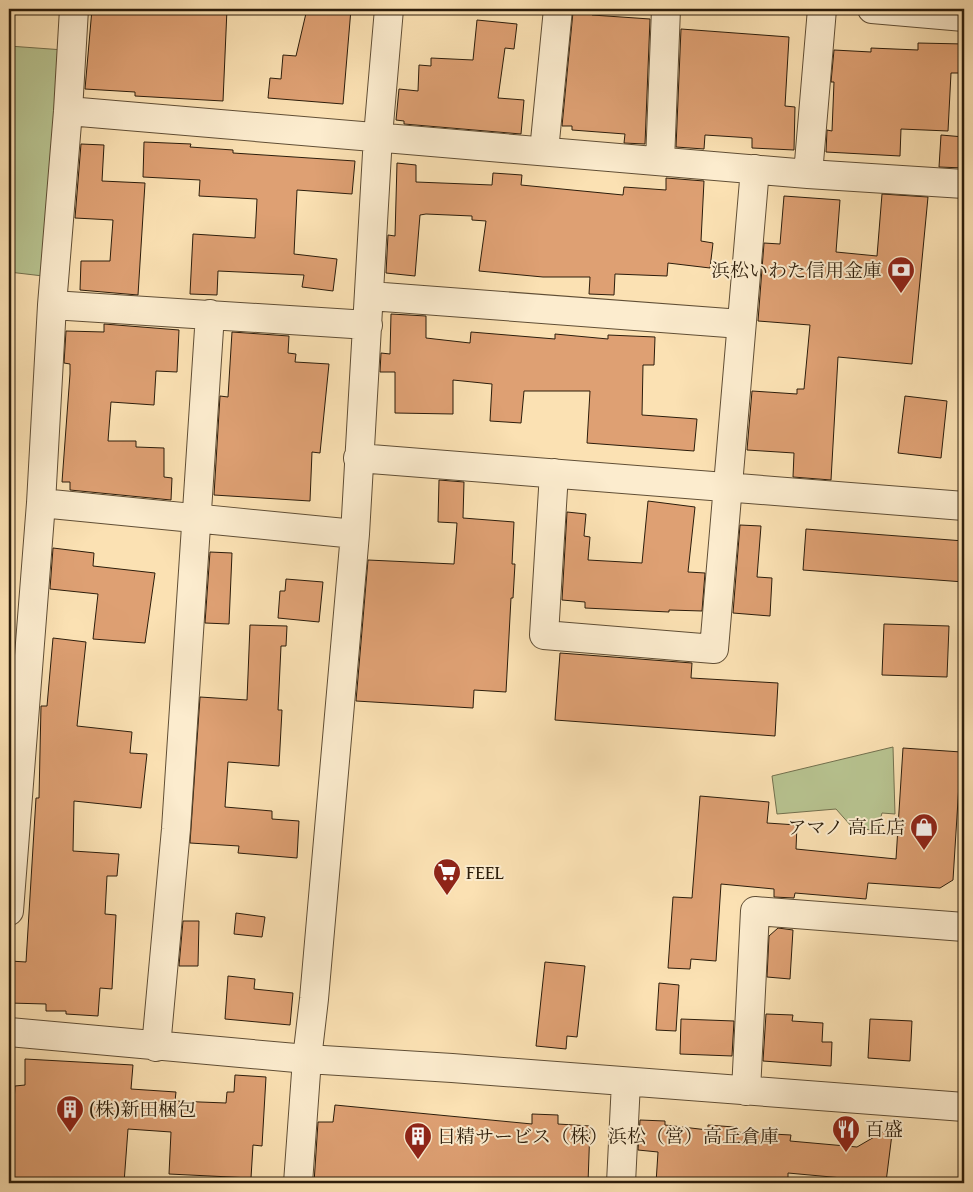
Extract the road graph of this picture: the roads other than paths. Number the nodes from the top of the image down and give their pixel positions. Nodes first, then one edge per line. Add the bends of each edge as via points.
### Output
1 (74, 9) edge
2 (389, 9) edge
3 (558, 9) edge
4 (666, 9) edge
5 (822, 9) edge
6 (872, 9) edge
7 (964, 17) edge
8 (68, 111) junction
9 (378, 136) junction
10 (544, 151) junction
11 (660, 161) junction
12 (755, 169) junction
13 (808, 174) junction
14 (964, 184) edge
15 (370, 296) junction
16 (52, 305) junction
17 (210, 314) junction
18 (741, 324) junction
19 (368, 325) junction
20 (358, 458) junction
21 (554, 472) junction
22 (727, 489) junction
23 (41, 503) junction
24 (964, 506) edge
25 (195, 519) junction
26 (355, 534) junction
27 (9, 912) edge
28 (964, 927) edge
29 (9, 1032) edge
30 (156, 1047) junction
31 (307, 1059) junction
32 (626, 1082) junction
33 (746, 1091) junction
34 (964, 1107) edge
35 (298, 1183) edge
36 (621, 1183) edge

1 - 8 street
2 - 9 street
3 - 10 street
4 - 11 street
5 - 13 street
6 - 7 street
8 - 9 street
8 - 16 street
9 - 10 street
9 - 15 street
10 - 11 street
11 - 12 street
12 - 13 street
12 - 18 street
13 - 14 street
15 - 18 street
15 - 19 street
16 - 17 street
16 - 23 street
17 - 19 street
17 - 25 street
18 - 22 street
19 - 20 street
20 - 21 street
20 - 26 street
21 - 22 street
21 - 22 street via 544,635 714,649
22 - 24 street
23 - 25 street
23 - 27 street
25 - 26 street
25 - 30 street via 176,829
26 - 31 street
28 - 33 street via 755,911
29 - 30 street
30 - 31 street
31 - 32 street
31 - 35 street
32 - 33 street
32 - 36 street
33 - 34 street

